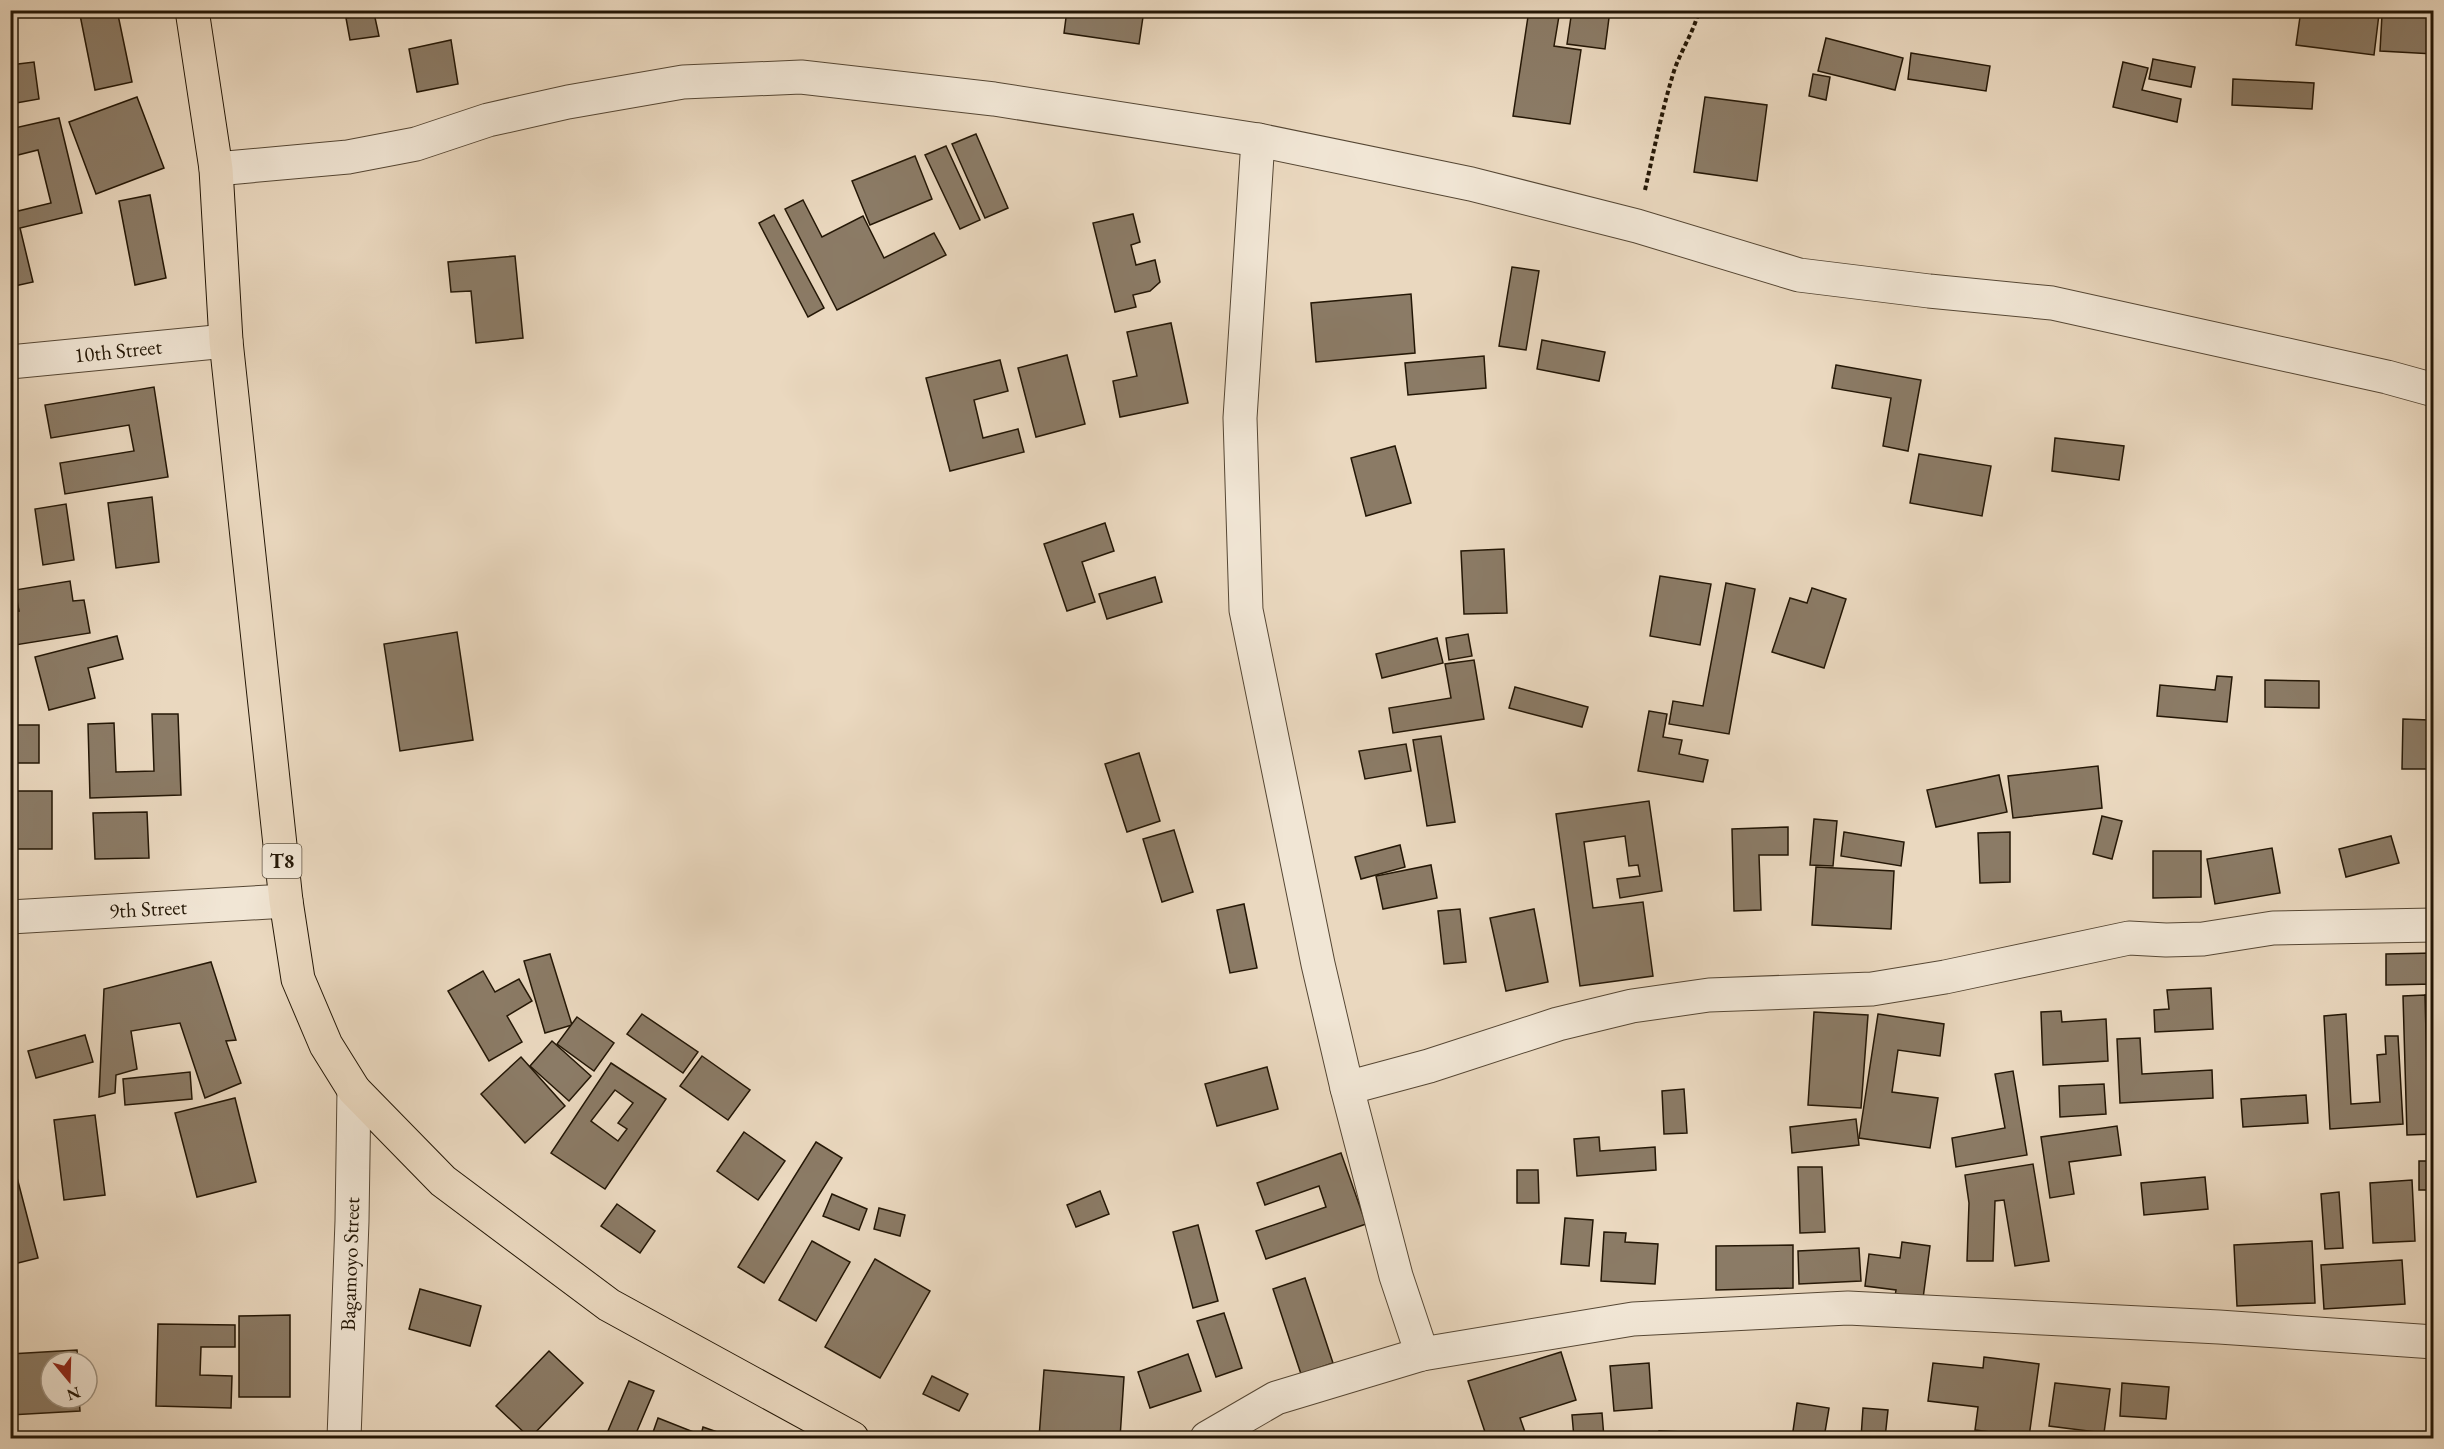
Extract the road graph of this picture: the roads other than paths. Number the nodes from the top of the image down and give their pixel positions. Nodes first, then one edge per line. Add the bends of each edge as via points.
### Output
1 (192, 10) edge
2 (1258, 140) junction
3 (216, 169) junction
4 (226, 341) junction
5 (10, 362) edge
6 (2433, 390) edge
7 (286, 901) junction
8 (10, 917) edge
9 (2433, 925) edge
10 (1347, 1088) junction
11 (354, 1090) junction
12 (2433, 1342) edge
13 (1422, 1354) junction
14 (344, 1438) edge
15 (852, 1438) edge
16 (1207, 1438) edge

1 - 3 highway, T8
2 - 3 street via 994,99 801,77 683,82 488,120 416,144 348,158
2 - 6 street via 1471,184 1637,226 1799,275 2052,303 2387,376
2 - 10 street via 1240,418 1246,610
3 - 4 highway, T8
4 - 5 street, 10th Street
4 - 7 highway, T8
7 - 8 street, 9th Street
7 - 11 highway, T8 via 298,979 326,1045
9 - 10 street via 2273,928 2203,939 2129,938 1945,977 1872,988 1709,995 1632,1006 1558,1024 1430,1066
10 - 13 street via 1396,1276
11 - 14 street, Bagamoyo Street
11 - 15 highway, T8 via 443,1181 609,1305
12 - 13 street via 1848,1308 1633,1319
13 - 16 street via 1276,1398

